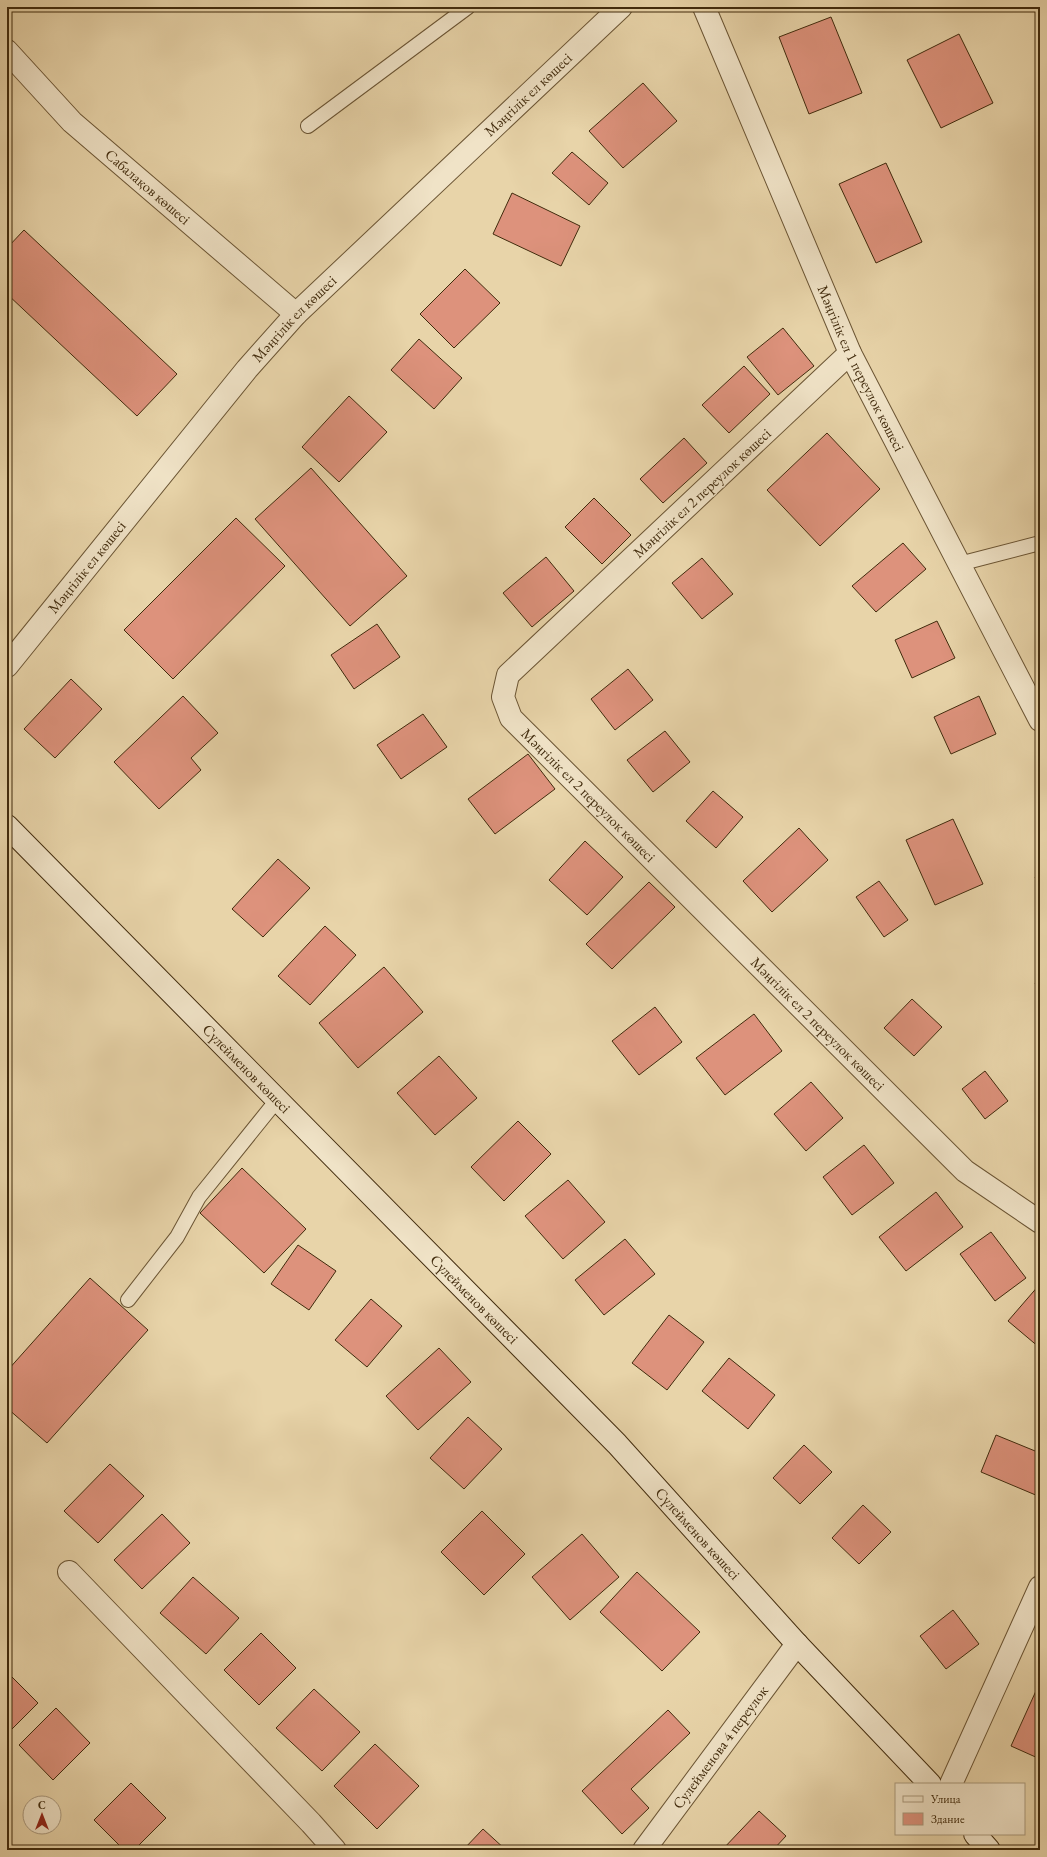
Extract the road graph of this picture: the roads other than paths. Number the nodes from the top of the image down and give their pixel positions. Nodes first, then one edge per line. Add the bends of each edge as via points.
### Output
1 (468, 7) edge
2 (621, 7) edge
3 (704, 7) edge
4 (7, 51) edge
5 (308, 126) dead end
6 (296, 314) junction
7 (850, 354) junction
8 (1040, 543) edge
9 (959, 564) junction
10 (7, 666) edge
11 (1040, 720) edge
12 (7, 826) edge
13 (277, 1100) junction
14 (1040, 1222) edge
15 (128, 1300) dead end
16 (69, 1572) dead end
17 (1040, 1587) edge
18 (797, 1644) junction
19 (929, 1783) edge
20 (951, 1783) edge
21 (976, 1835) edge
22 (335, 1850) edge
23 (644, 1850) edge
24 (989, 1850) edge

1 - 5 lane
2 - 6 street, Мәңгілік ел көшесі
3 - 7 street, Мәңгілік ел 1 переулок көшесі
4 - 6 street, Сабалақов көшесі via 72,122
6 - 10 street, Мәңгілік ел көшесі via 247,369
7 - 9 street, Мәңгілік ел 1 переулок көшесі
7 - 14 street, Мәңгілік ел 2 переулок көшесі via 508,675 503,697 511,718 965,1171
8 - 9 lane
9 - 11 street, Мәңгілік ел 1 переулок көшесі
12 - 13 street, Сүлейменов көшесі
13 - 15 lane via 199,1197 177,1237
13 - 18 street, Сүлейменов көшесі via 617,1444
16 - 22 street
17 - 20 street
18 - 19 street, Сүлейменов көшесі
18 - 23 street, Сулейменова 4 переулок
21 - 24 street

